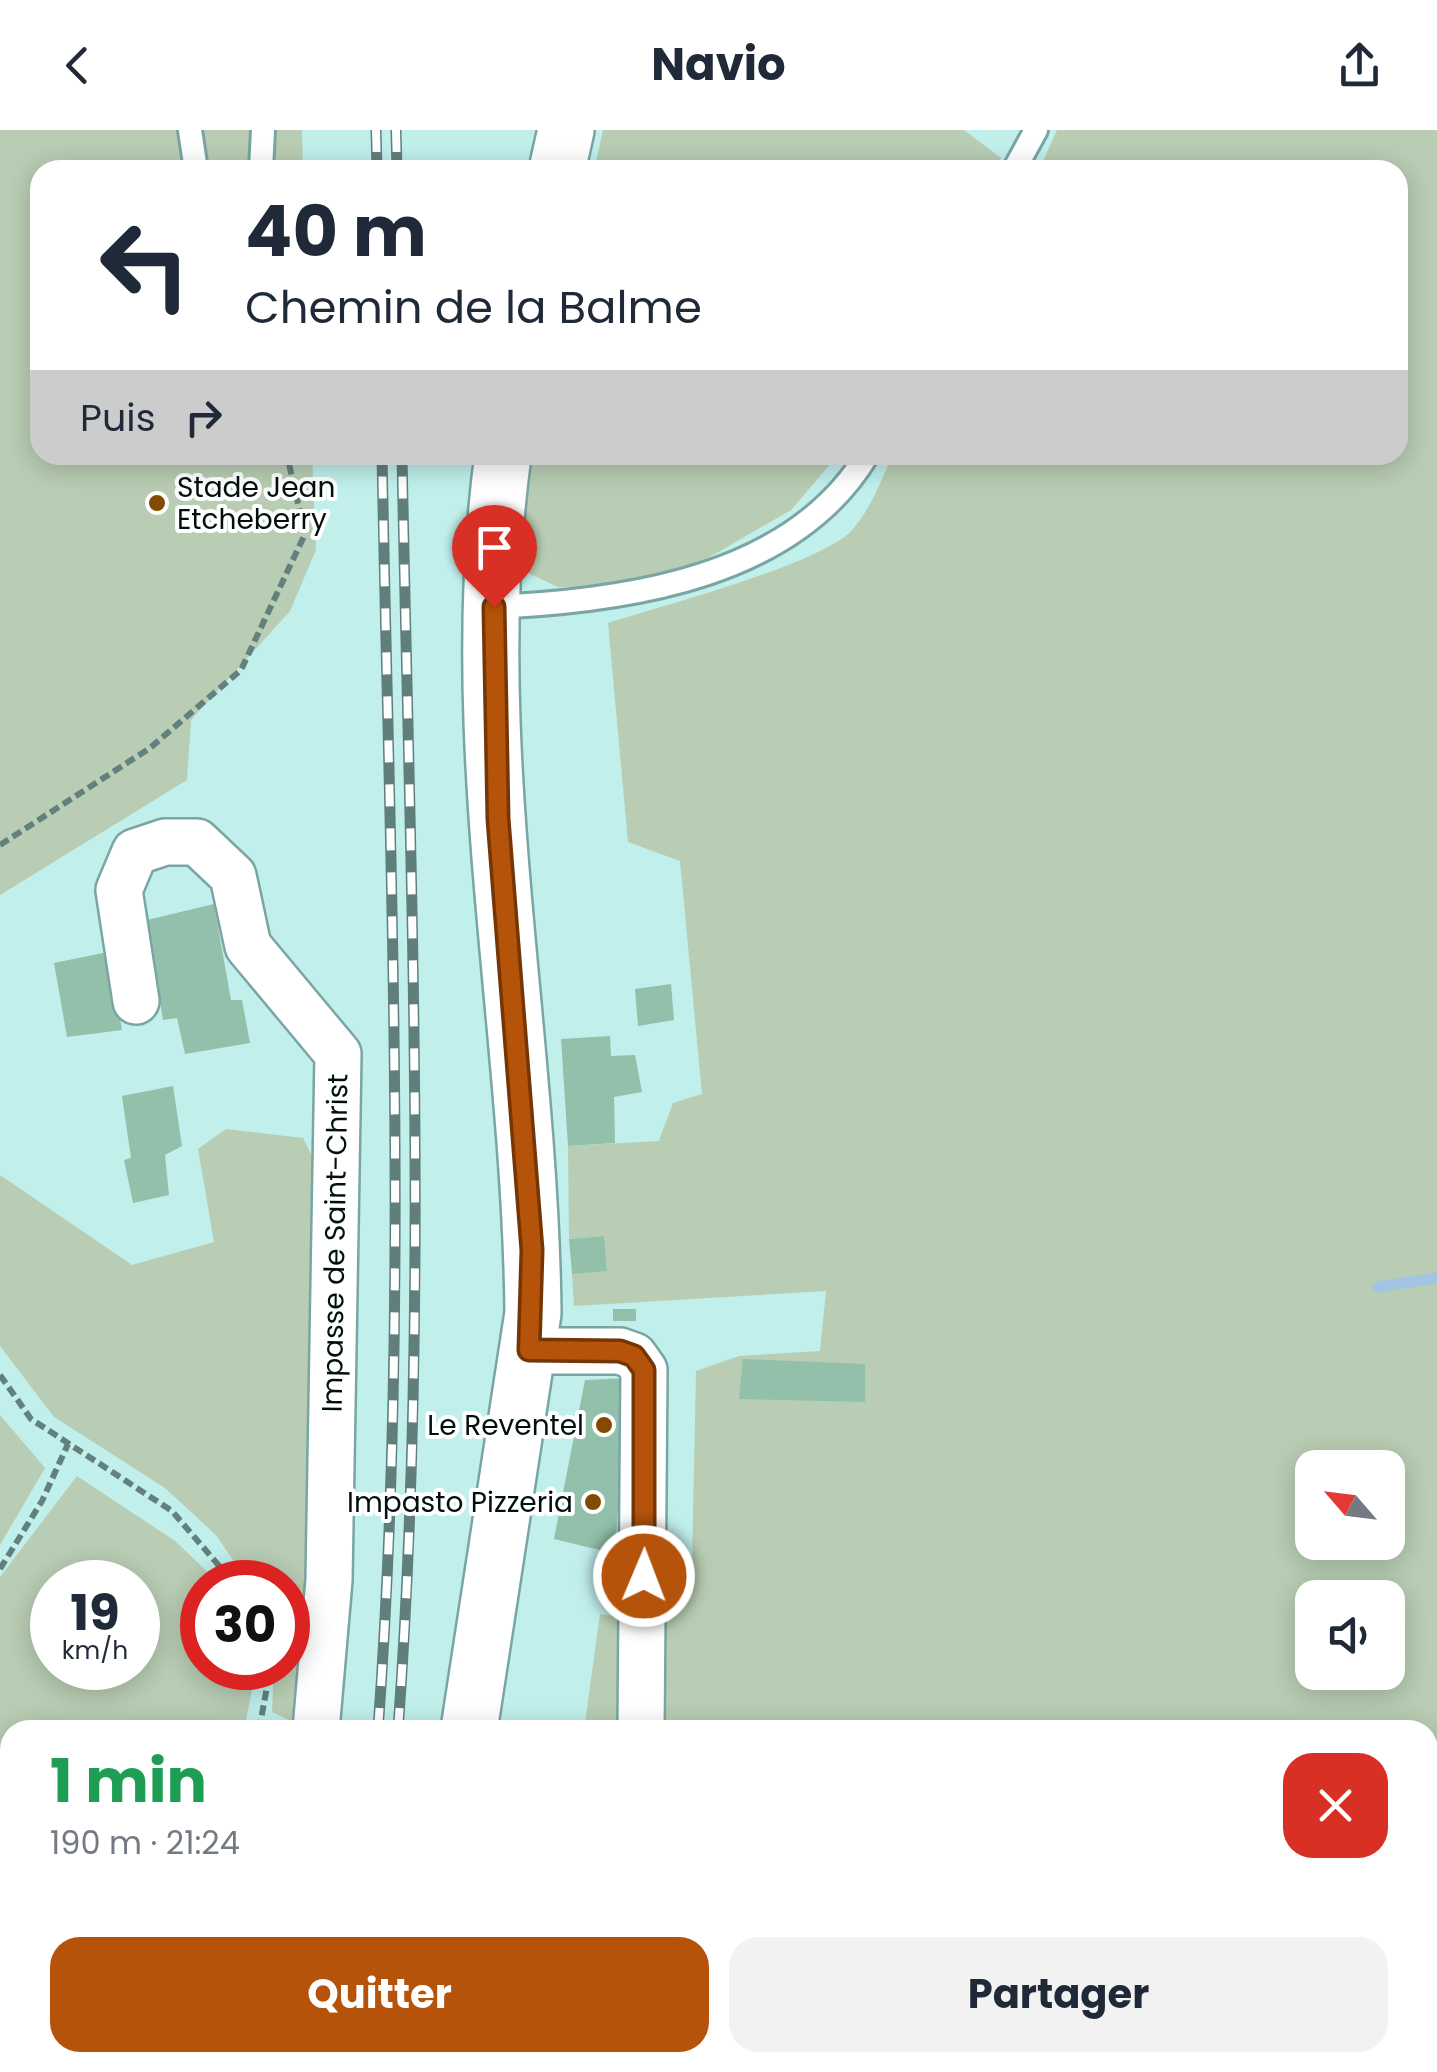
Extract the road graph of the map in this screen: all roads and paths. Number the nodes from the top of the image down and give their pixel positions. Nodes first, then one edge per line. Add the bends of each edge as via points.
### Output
1 (190, 130) edge
2 (262, 130) edge
3 (566, 130) edge
4 (1036, 130) edge
5 (194, 160) edge
6 (261, 160) edge
7 (559, 160) edge
8 (1020, 160) edge
9 (289, 465) edge
10 (502, 465) edge
11 (860, 465) edge
12 (494, 607) junction
13 (0, 845) edge
14 (136, 1001) dead end
15 (529, 1350) junction
16 (0, 1375) edge
17 (68, 1444) junction
18 (213, 1560) edge
19 (0, 1568) edge
20 (266, 1690) edge
21 (261, 1720) edge
22 (317, 1720) edge
23 (472, 1720) edge
24 (641, 1720) edge

1 - 5 lane
2 - 6 lane
3 - 7 main road
4 - 8 lane
9 - 13 path via 305,534 241,670 150,748
10 - 12 main road
11 - 12 lane via 826,510 782,541 710,572 588,602
12 - 15 main road via 499,836 532,1250
14 - 22 street, Impasse de Saint-Christ via 119,890 135,852 165,842 197,842 233,876 248,946 338,1054 329,1580
15 - 23 main road
15 - 24 street via 620,1351 644,1370
16 - 17 path via 31,1420
17 - 18 path via 172,1511
17 - 19 path
20 - 21 path

